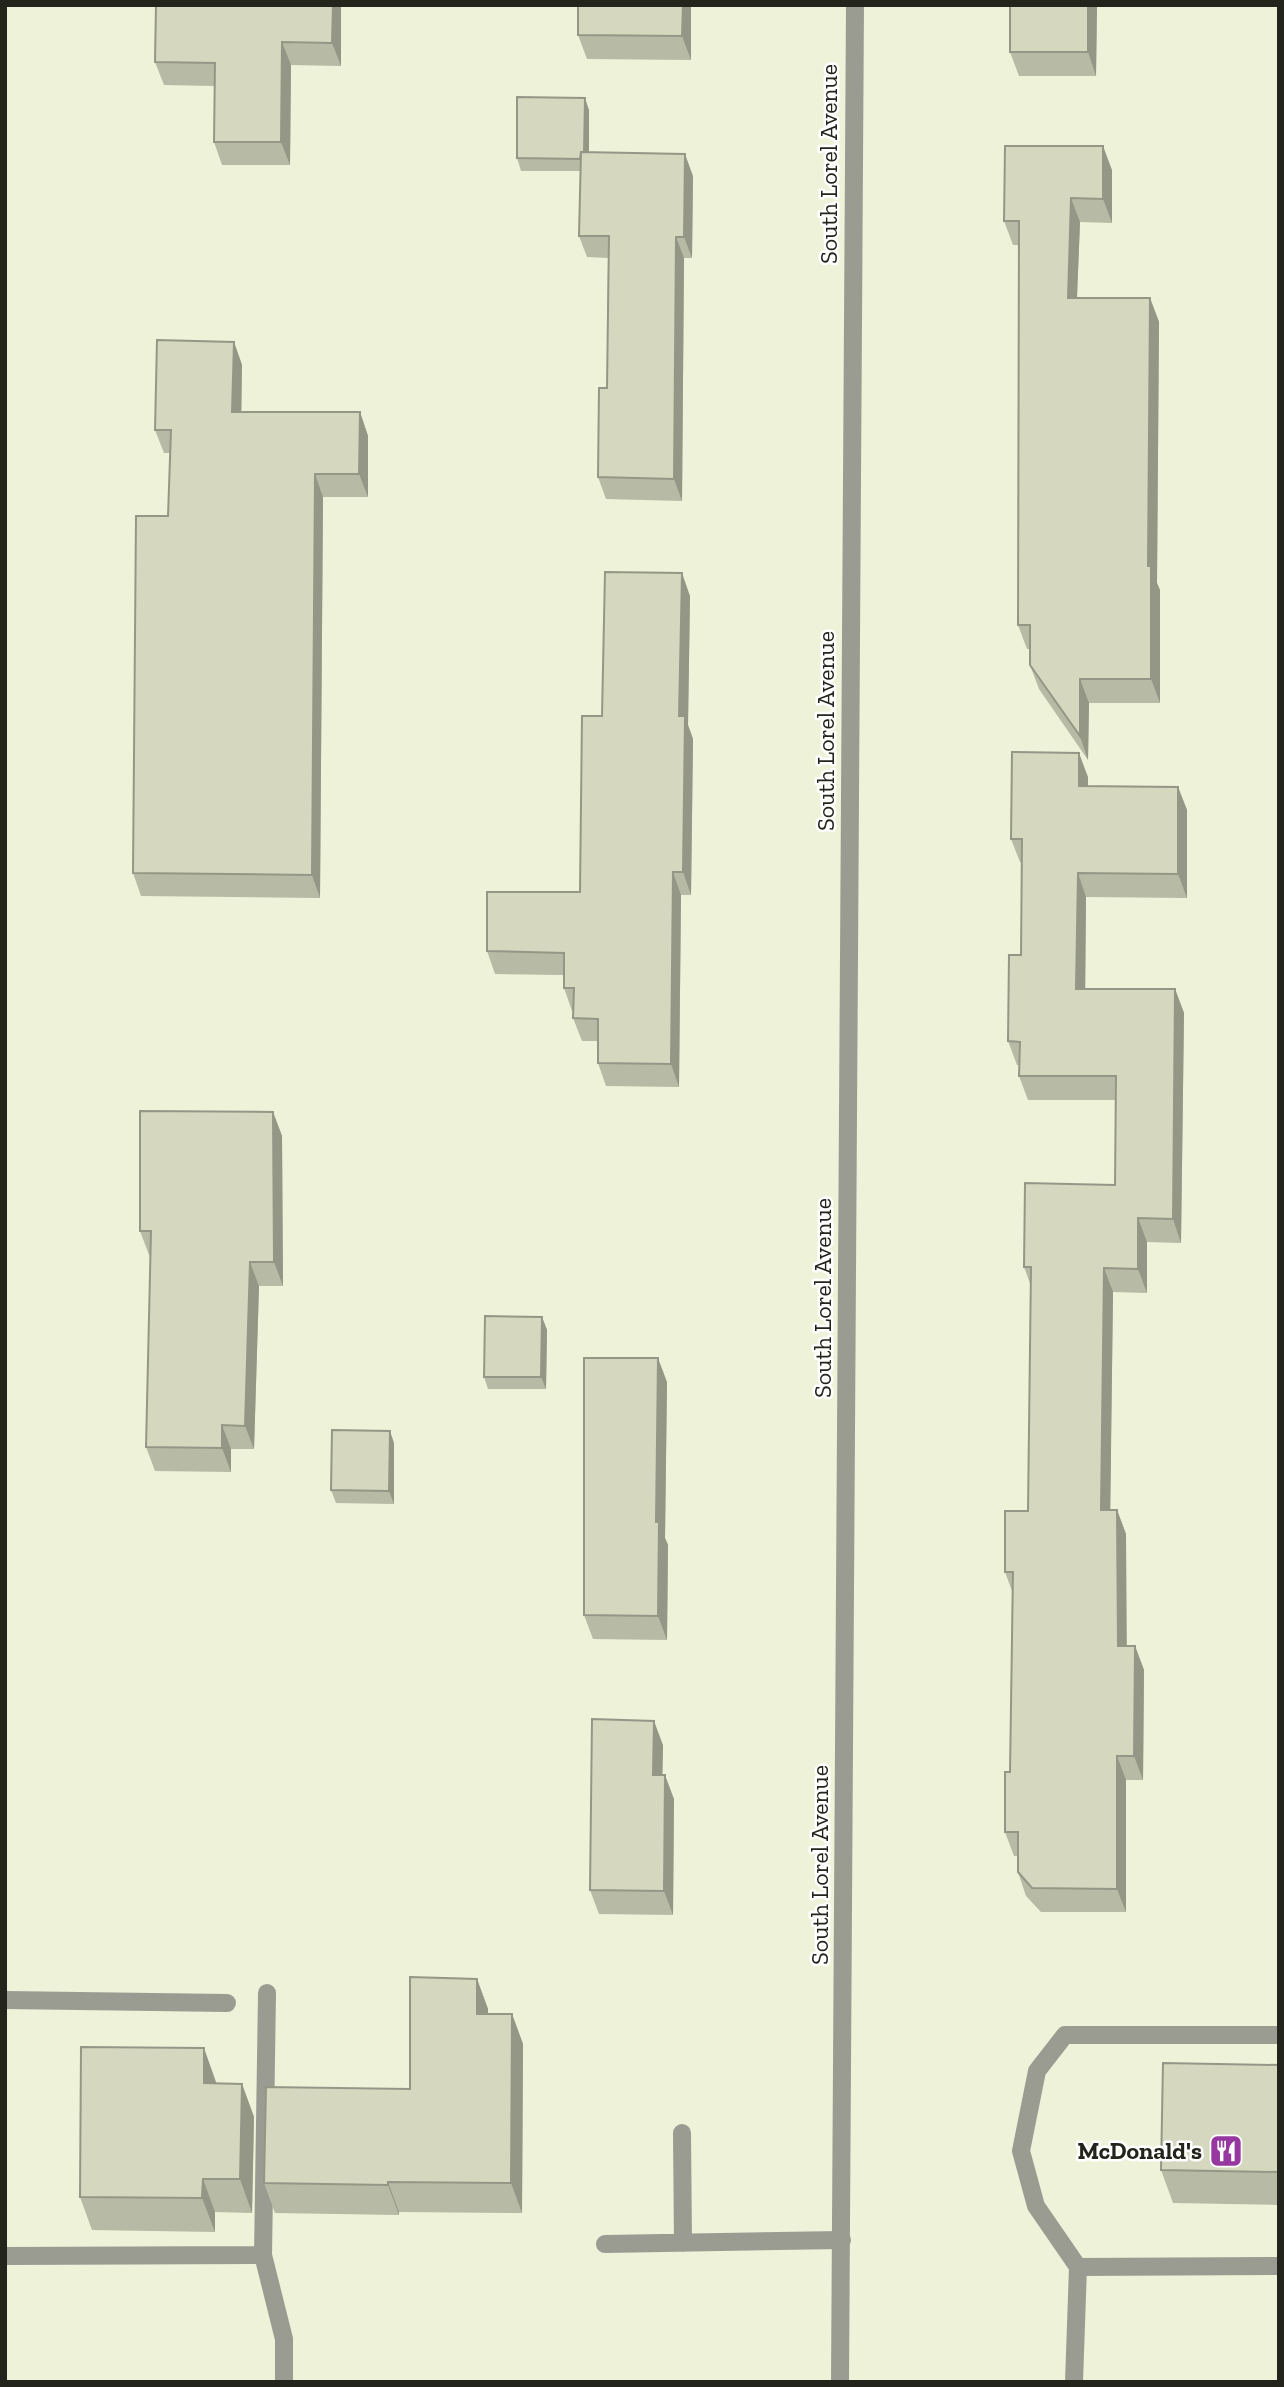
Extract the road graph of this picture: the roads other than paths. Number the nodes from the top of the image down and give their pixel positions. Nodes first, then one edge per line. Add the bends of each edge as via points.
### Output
1 (855, 5) edge
2 (267, 1993) dead end
3 (5, 2000) edge
4 (227, 2003) dead end
5 (1279, 2035) edge
6 (682, 2133) dead end
7 (842, 2240) junction
8 (683, 2243) junction
9 (605, 2244) dead end
10 (263, 2255) junction
11 (5, 2256) edge
12 (1279, 2266) edge
13 (1078, 2267) junction
14 (284, 2382) edge
15 (840, 2382) edge
16 (1074, 2382) edge

1 - 7 street, South Lorel Avenue
2 - 10 street
3 - 4 street
5 - 13 street via 1065,2035 1037,2071 1021,2151 1036,2206
6 - 8 street
7 - 8 street
7 - 15 street, South Lorel Avenue
8 - 9 street
10 - 11 street
10 - 14 street via 284,2339
12 - 13 street
13 - 16 street

